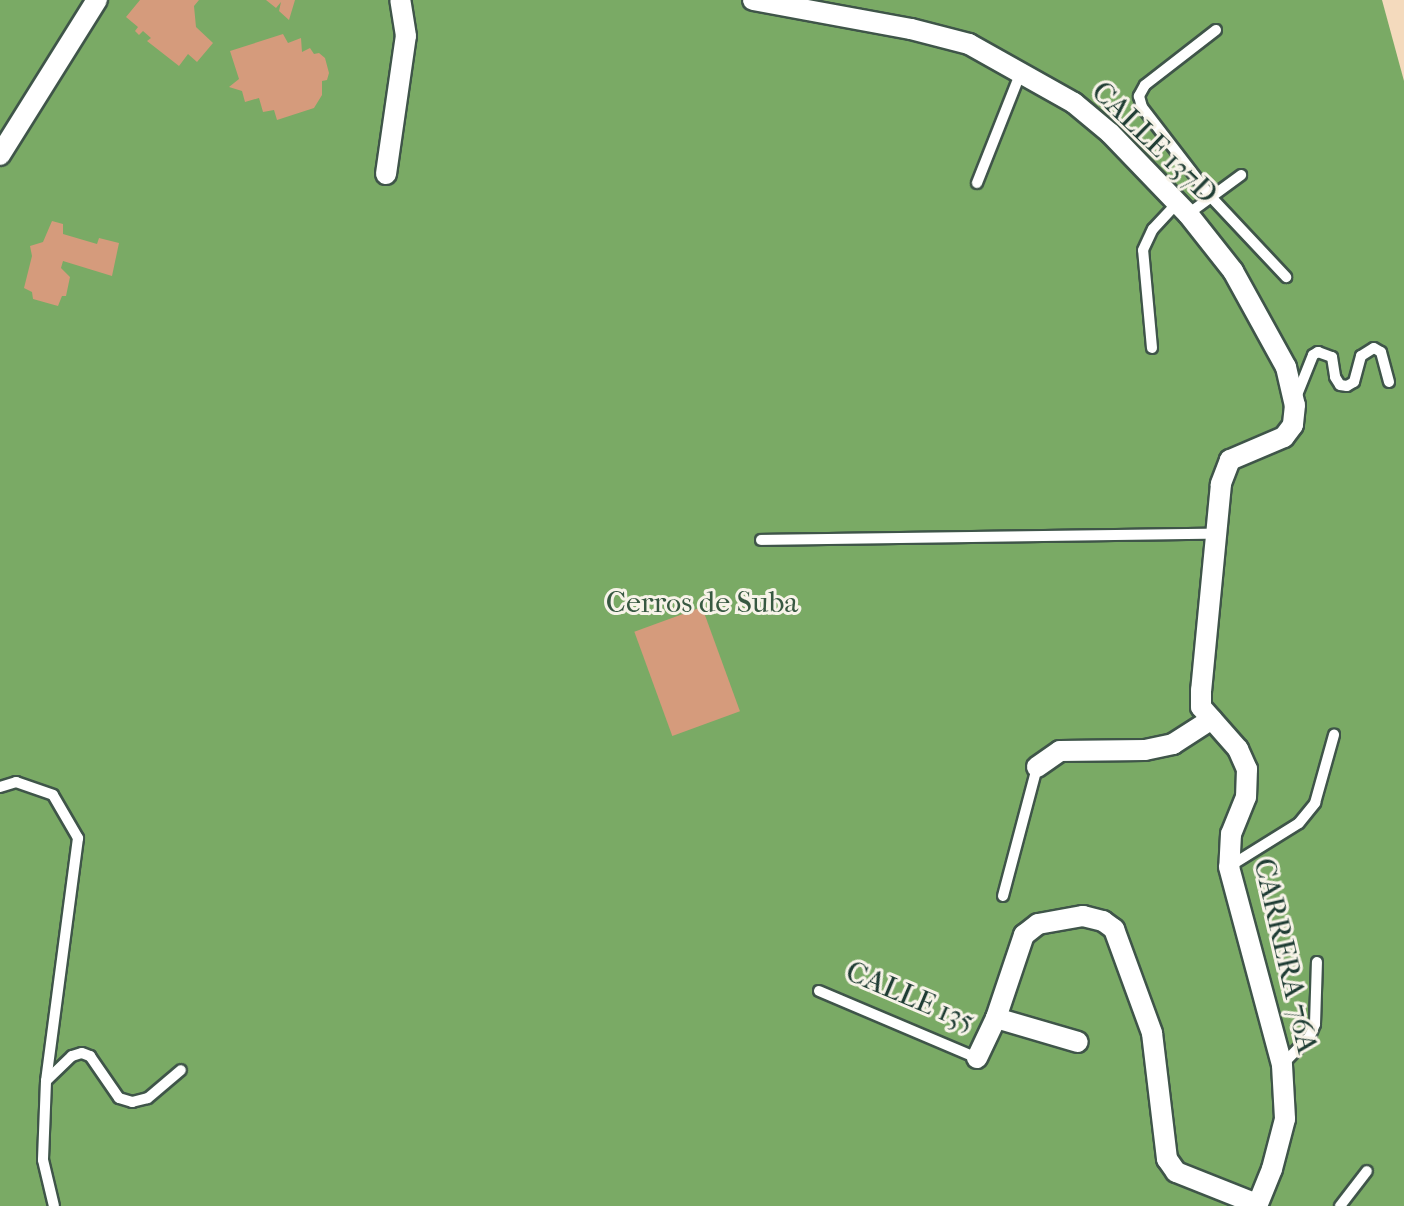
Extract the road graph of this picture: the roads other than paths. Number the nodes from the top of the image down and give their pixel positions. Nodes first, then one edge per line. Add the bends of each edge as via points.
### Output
1 (97, 0) edge
2 (400, 0) edge
3 (753, 0) edge
4 (1216, 30) dead end
5 (1021, 72) junction
6 (0, 155) edge
7 (386, 174) dead end
8 (1241, 175) dead end
9 (977, 183) dead end
10 (1211, 197) junction
11 (1182, 209) junction
12 (1286, 277) dead end
13 (1152, 348) dead end
14 (1389, 382) dead end
15 (1295, 405) junction
16 (1218, 534) junction
17 (761, 540) dead end
18 (1212, 719) junction
19 (1334, 735) dead end
20 (1037, 767) joint
21 (0, 787) edge
22 (1229, 867) junction
23 (1003, 896) dead end
24 (1317, 962) dead end
25 (819, 991) dead end
26 (996, 1018) junction
27 (1078, 1042) dead end
28 (977, 1058) joint
29 (1282, 1065) junction
30 (181, 1070) dead end
31 (46, 1081) junction
32 (1367, 1171) dead end
33 (1257, 1205) edge
34 (54, 1206) edge
35 (1340, 1206) edge

1 - 6 street
2 - 7 street via 406,36
3 - 5 street, CALLE 137D via 943,36
4 - 10 lane via 1145,85 1139,96
5 - 9 lane
5 - 11 street, CALLE 137D via 1074,103 1110,133
8 - 10 lane
10 - 11 lane
10 - 12 lane
11 - 13 lane via 1153,229 1143,250
11 - 15 street, CALLE 137D via 1233,271 1268,330 1286,367
14 - 15 lane via 1381,352 1374,348 1361,356 1354,382 1347,386 1335,377 1332,357 1318,352 1299,385
15 - 16 street, CARRERA 76A via 1293,425 1284,437 1230,460 1221,484
16 - 17 lane
16 - 18 street, CARRERA 76A via 1201,690 1201,707
18 - 20 street via 1173,744 1145,750 1060,751
18 - 22 street, CARRERA 76A via 1238,749 1247,769 1246,797 1231,834
19 - 22 lane via 1315,803 1299,823
20 - 23 lane
21 - 31 lane via 16,782 53,795 78,838
22 - 29 street, CARRERA 76A
24 - 29 lane via 1315,1024
25 - 28 lane, CALLE 135
26 - 27 street
26 - 28 street
26 - 33 street via 1024,935 1038,924 1083,916 1103,921 1114,929 1152,1033 1167,1159 1176,1172
29 - 33 street, CARRERA 76A via 1285,1119
30 - 31 lane via 148,1098 132,1102 119,1098 90,1056 82,1053
31 - 34 lane via 43,1160
32 - 35 lane

